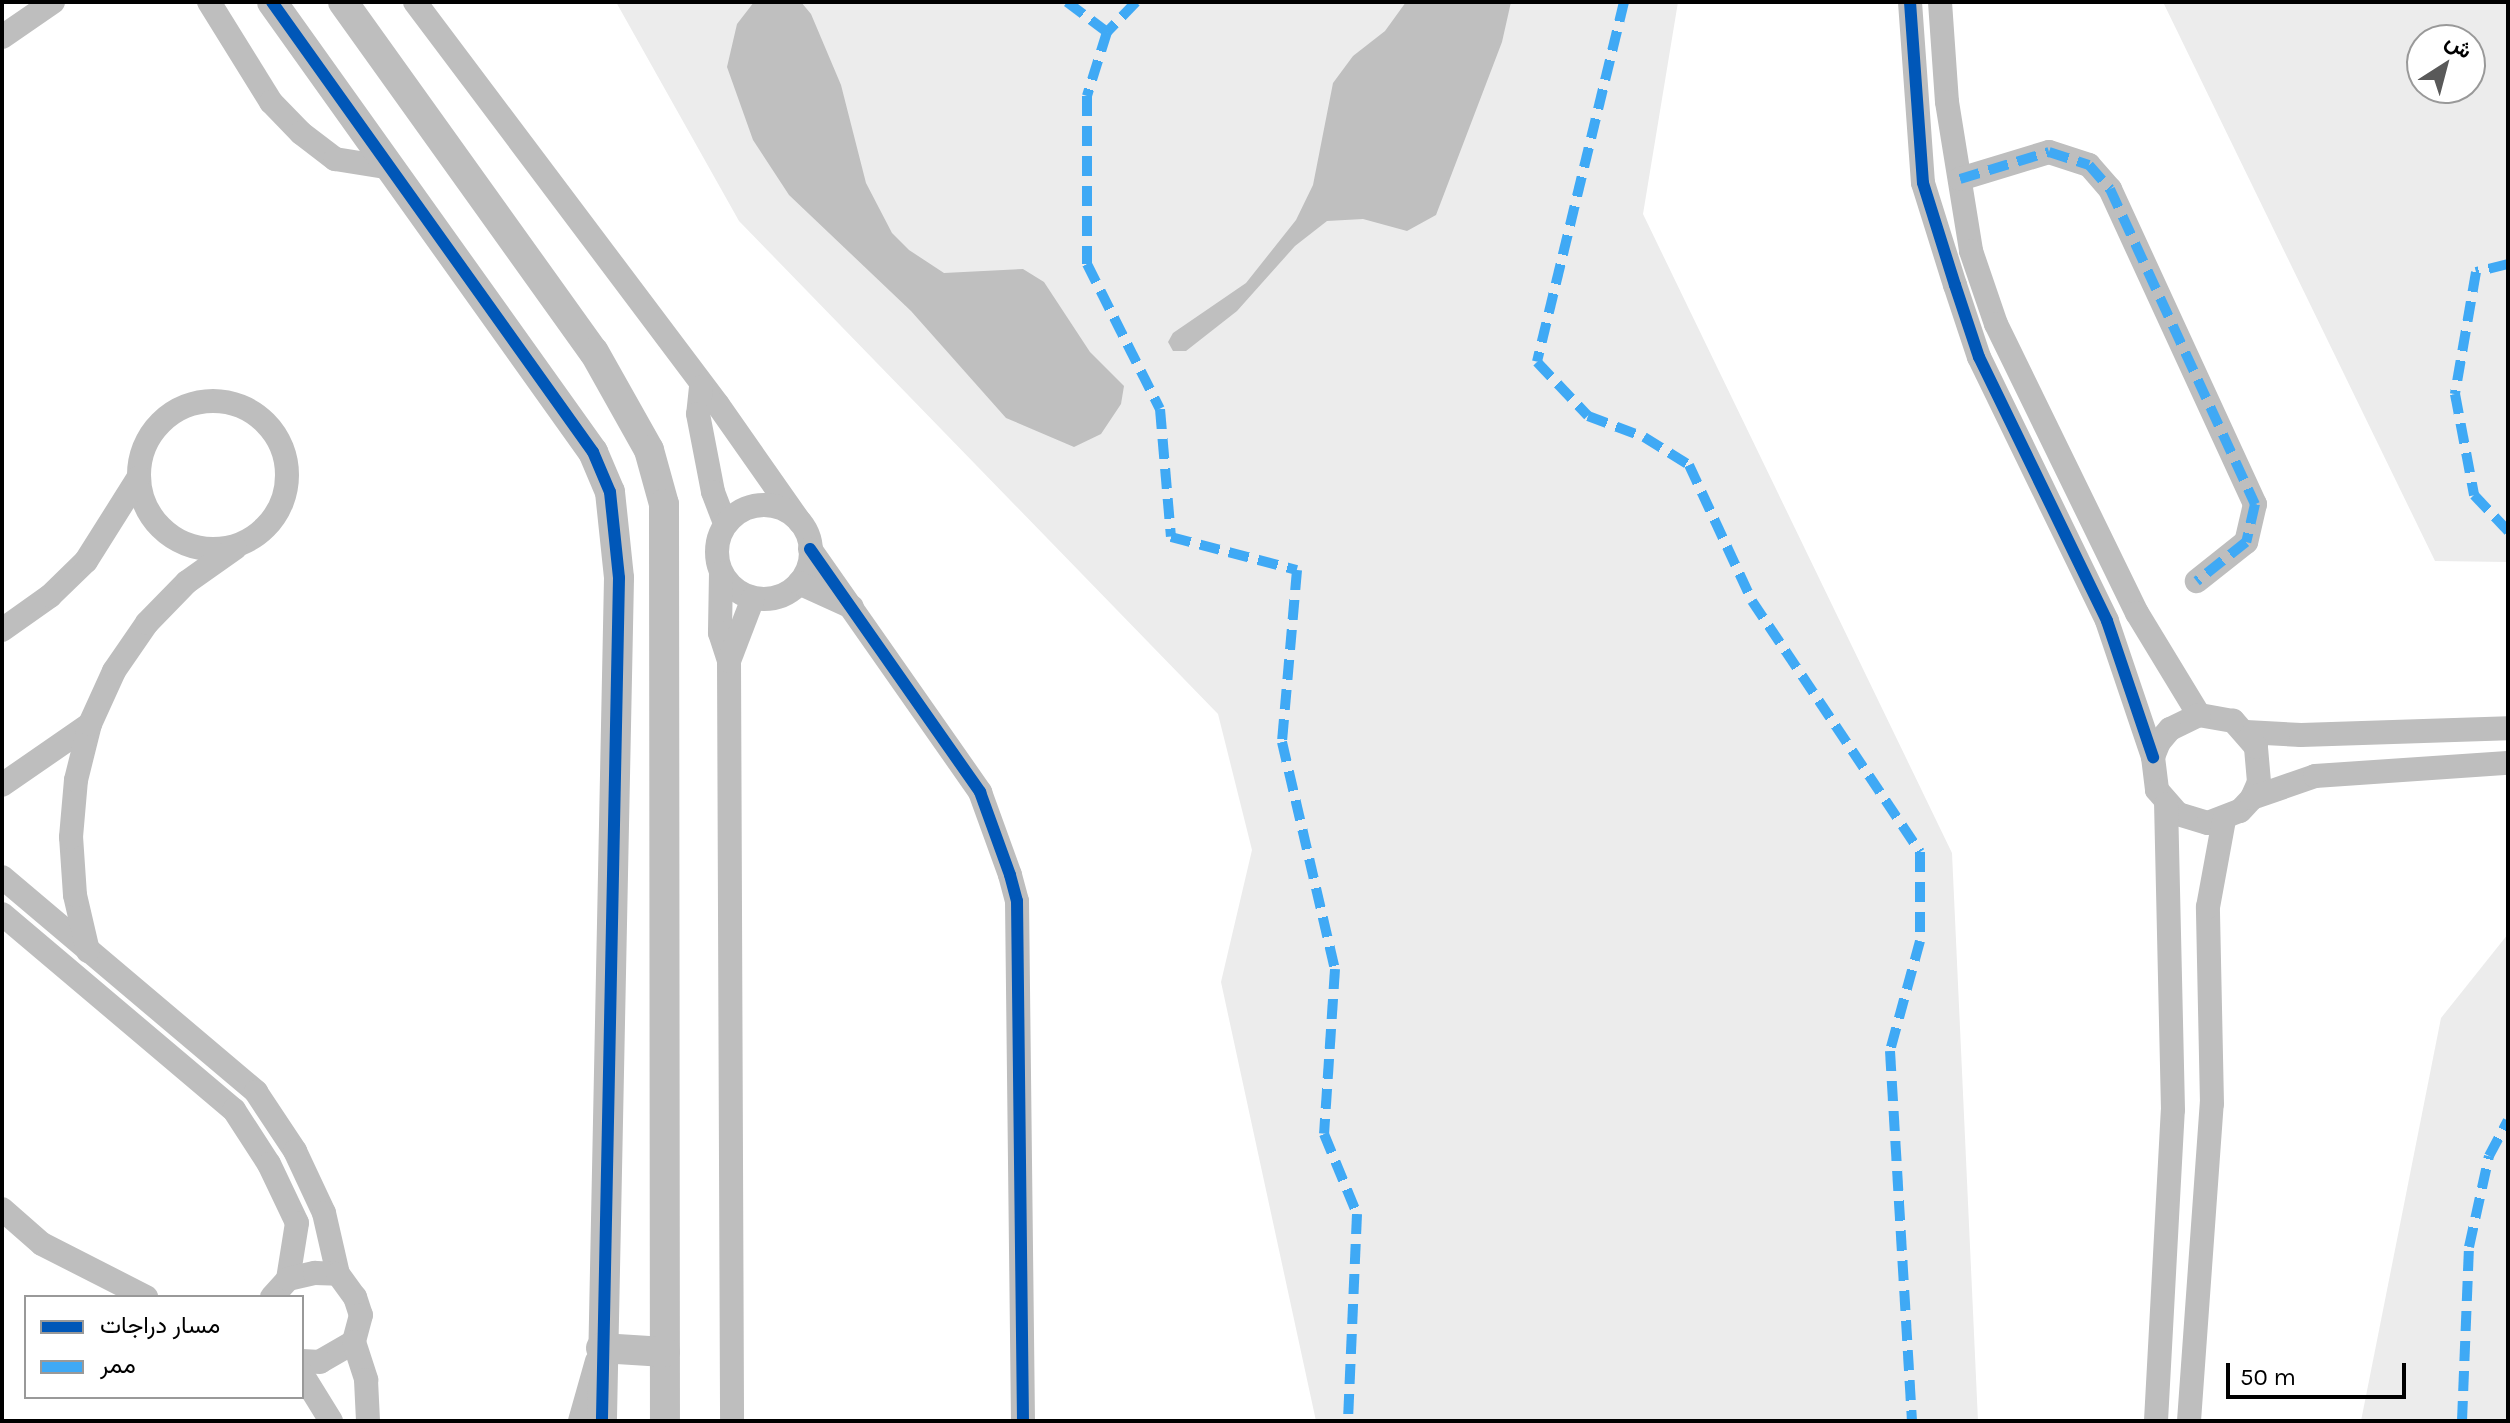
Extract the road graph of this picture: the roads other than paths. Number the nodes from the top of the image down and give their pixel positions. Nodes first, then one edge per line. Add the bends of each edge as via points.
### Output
1 (209, 2) edge
2 (272, 2) edge
3 (343, 2) edge
4 (415, 2) edge
5 (1910, 2) edge
6 (1940, 2) edge
7 (49, 3) edge
8 (2, 37) edge
9 (391, 168) junction
10 (1960, 179) junction
11 (701, 387) junction
12 (139, 477) junction
13 (800, 522) junction
14 (725, 524) junction
15 (235, 548) junction
16 (810, 549) junction
17 (721, 573) junction
18 (2197, 581) dead end
19 (799, 583) junction
20 (753, 598) junction
21 (852, 607) junction
22 (4, 631) edge
23 (729, 661) junction
24 (2199, 715) junction
25 (90, 724) junction
26 (2508, 728) edge
27 (2246, 732) junction
28 (2153, 757) junction
29 (2508, 763) edge
30 (2, 785) edge
31 (2252, 798) junction
32 (2166, 804) junction
33 (2224, 820) junction
34 (2, 877) edge
35 (2, 914) edge
36 (88, 951) junction
37 (2, 1209) edge
38 (338, 1274) junction
39 (280, 1288) edge
40 (142, 1295) edge
41 (354, 1342) junction
42 (601, 1348) junction
43 (665, 1352) junction
44 (304, 1361) edge
45 (304, 1377) edge
46 (331, 1421) edge
47 (368, 1421) edge
48 (580, 1421) edge
49 (602, 1421) edge
50 (665, 1421) edge
51 (732, 1421) edge
52 (1023, 1421) edge
53 (2156, 1421) edge
54 (2189, 1421) edge

1 - 9 street via 271,102 301,133 335,159
2 - 9 street
3 - 43 street via 594,352 649,450 664,504
4 - 11 street
5 - 28 street via 1923,183 1955,285 1979,357 2107,621
6 - 10 street
7 - 8 street
9 - 42 street via 593,452 610,492 619,578
10 - 18 street via 2049,152 2089,165 2110,189 2255,504 2246,542
10 - 24 street via 1971,251 1996,324 2137,613
11 - 13 street
11 - 14 street via 698,414
12 - 15 street via 154,519 169,534 189,545
12 - 15 street via 152,433 189,405 235,404 256,415 284,453 283,499 272,520
12 - 22 street via 86,561
13 - 14 street via 763,505 749,507
13 - 16 street
14 - 17 street via 716,554
15 - 25 street via 187,582 147,623 114,671
16 - 19 street
16 - 21 street
17 - 20 street
17 - 23 street via 720,633
19 - 20 street via 783,595
19 - 21 street
20 - 23 street
21 - 52 street via 980,792 999,834 1017,901
23 - 51 street
24 - 27 street via 2217,715
24 - 28 street via 2170,729
25 - 30 street
25 - 36 street via 76,780 71,837 75,895
26 - 27 street
27 - 31 street via 2260,764
28 - 32 street via 2157,790
29 - 31 street via 2315,776
31 - 33 street
32 - 33 street via 2193,821
32 - 53 street via 2173,1110
33 - 54 street via 2208,907 2212,1104
34 - 36 street
35 - 39 street via 234,1110 269,1164 297,1223
36 - 38 street via 256,1092 295,1151 324,1213
37 - 40 street via 42,1244
38 - 39 street
38 - 41 street via 361,1315
41 - 44 street via 320,1362
41 - 47 street via 366,1380
42 - 43 street
42 - 48 street
42 - 49 street
43 - 50 street
45 - 46 street

